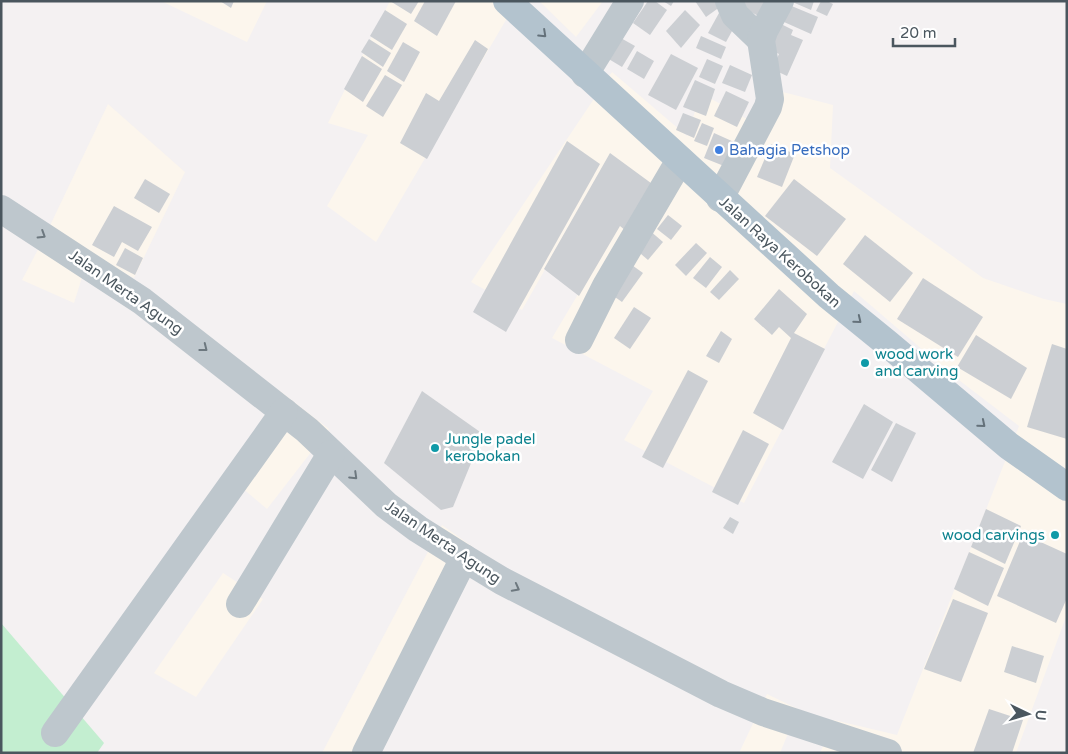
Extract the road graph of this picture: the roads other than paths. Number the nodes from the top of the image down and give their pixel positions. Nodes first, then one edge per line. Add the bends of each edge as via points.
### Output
1 (630, 1) edge
2 (729, 1) edge
3 (780, 1) edge
4 (515, 4) edge
5 (761, 40) junction
6 (585, 74) junction
7 (680, 160) junction
8 (720, 198) junction
9 (1, 209) edge
10 (579, 340) dead end
11 (284, 412) junction
12 (331, 454) junction
13 (1067, 487) edge
14 (464, 558) junction
15 (240, 604) dead end
16 (55, 733) dead end
17 (832, 744) edge
18 (366, 753) edge
19 (888, 753) edge

1 - 6 street
2 - 5 street via 735,15
3 - 5 street
4 -> 6 main road, Jalan Raya Kerobokan
5 - 8 street via 770,100
6 - 7 main road, Jalan Raya Kerobokan
7 - 8 main road, Jalan Raya Kerobokan
7 - 10 street via 606,286
8 -> 13 main road, Jalan Raya Kerobokan via 829,296 977,421
9 -> 11 street, Jalan Merta Agung via 142,301
11 - 12 street, Jalan Merta Agung
11 - 16 street
12 -> 14 street, Jalan Merta Agung via 386,505
12 - 15 street
14 -> 17 street, Jalan Merta Agung via 502,581 721,694
14 - 18 street
17 - 19 street, Jalan Merta Agung

